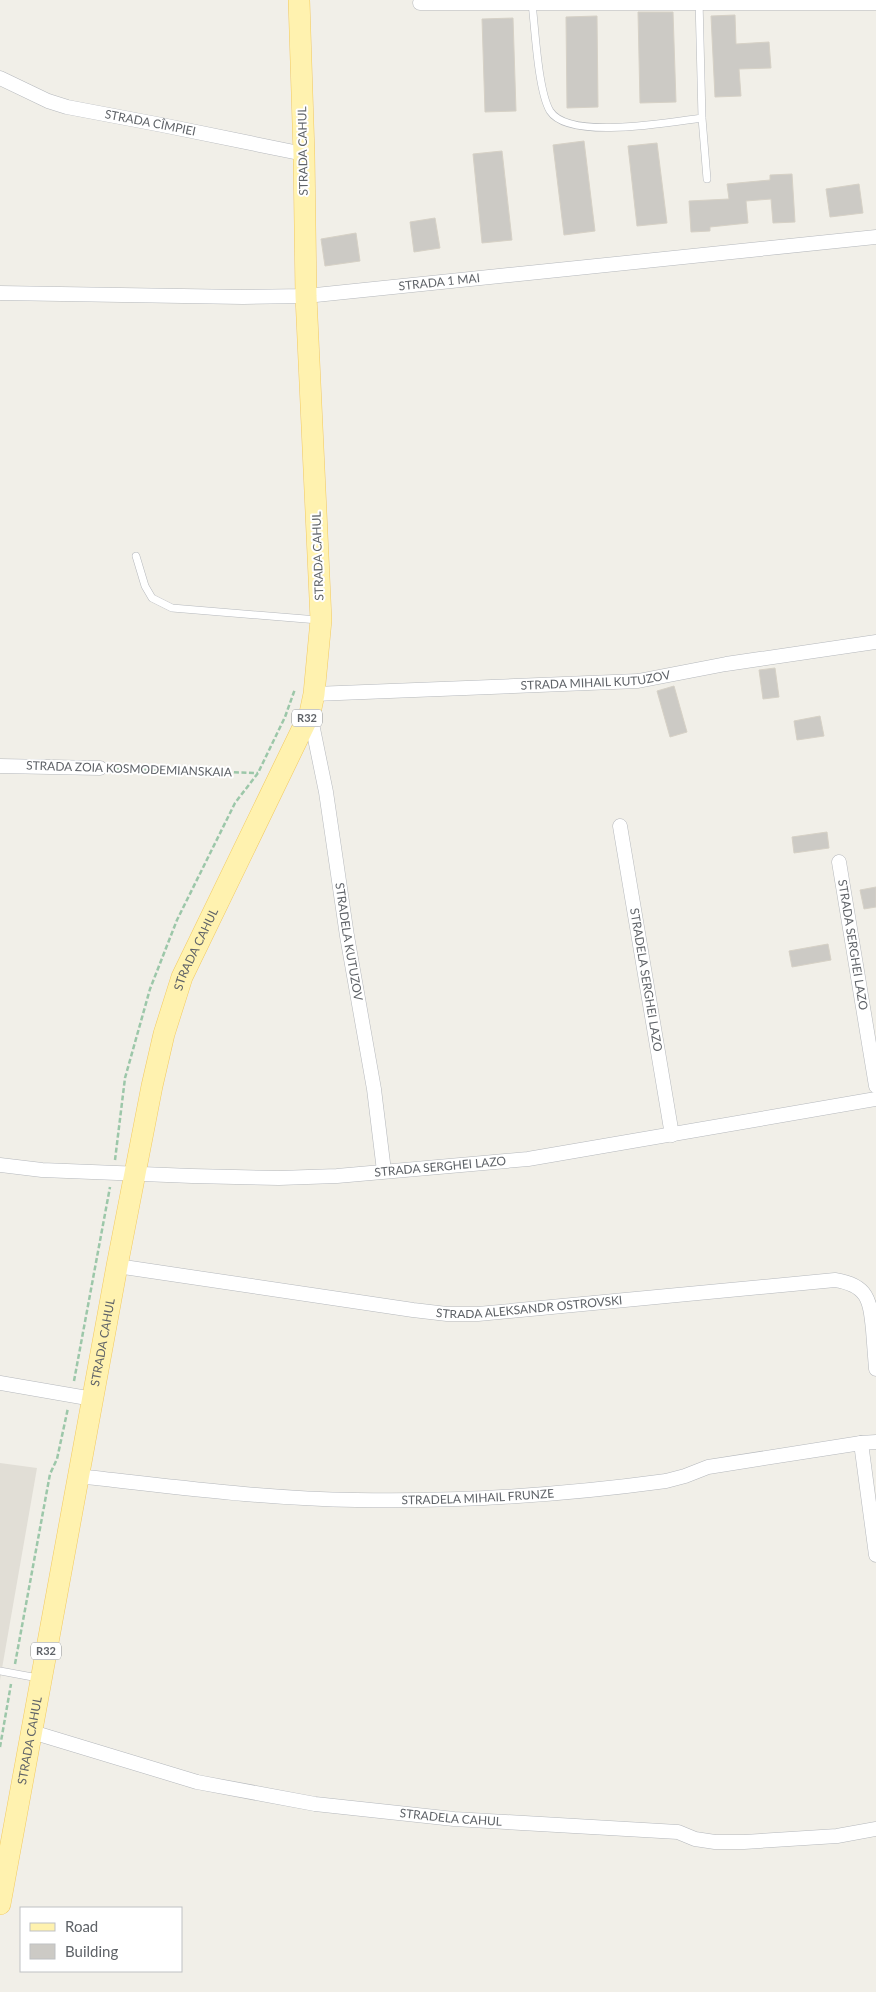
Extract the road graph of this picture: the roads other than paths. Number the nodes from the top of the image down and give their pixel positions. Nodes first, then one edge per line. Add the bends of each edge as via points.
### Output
1 (299, 0) edge
2 (532, 1) edge
3 (699, 1) edge
4 (420, 3) dead end
5 (876, 3) edge
6 (0, 78) edge
7 (702, 118) junction
8 (304, 154) junction
9 (707, 179) dead end
10 (876, 236) edge
11 (0, 293) edge
12 (306, 296) junction
13 (136, 556) dead end
14 (320, 620) junction
15 (876, 642) edge
16 (312, 704) junction
17 (0, 766) edge
18 (100, 768) road end
19 (620, 826) dead end
20 (839, 862) dead end
21 (876, 1086) edge
22 (876, 1099) edge
23 (672, 1135) junction
24 (0, 1165) edge
25 (384, 1172) junction
26 (134, 1173) junction
27 (117, 1266) junction
28 (876, 1369) edge
29 (0, 1383) edge
30 (93, 1399) junction
31 (876, 1442) edge
32 (861, 1443) junction
33 (77, 1476) junction
34 (876, 1555) edge
35 (0, 1671) edge
36 (41, 1678) junction
37 (32, 1732) junction
38 (876, 1829) edge
39 (0, 1904) edge

1 - 8 main road, STRADA CAHUL / R32
2 - 3 street
2 - 4 street
2 - 7 lane via 542,88 551,112 568,124 617,129
3 - 5 street
3 - 7 lane
6 - 8 street, STRADA CÎMPIEI via 67,108
7 - 9 lane
8 - 12 main road, STRADA CAHUL / R32
10 - 12 street, STRADA 1 MAI
11 - 12 street, STRADA 1 MAI
12 - 14 main road, STRADA CAHUL / R32
13 - 14 lane via 144,586 152,598 172,608
14 - 16 main road, STRADA CAHUL / R32
15 - 16 street, STRADA MIHAIL KUTUZOV via 726,664 638,681
16 - 25 street, STRADELA KUTUZOV via 374,1089
16 - 26 main road, STRADA CAHUL / R32 via 182,977 164,1034
17 - 18 street, STRADA ZOIA KOSMODEMIANSKAIA
19 - 23 street, STRADELA SERGHEI LAZO
20 - 21 street, STRADA SERGHEI LAZO
22 - 23 street, STRADA SERGHEI LAZO
23 - 25 street, STRADA SERGHEI LAZO via 528,1159
24 - 26 street, STRADA SERGHEI LAZO
25 - 26 street, STRADA SERGHEI LAZO via 279,1178
26 - 27 main road, STRADA CAHUL / R32
27 - 28 street, STRADA ALEKSANDR OSTROVSKI via 413,1310 470,1314 835,1280 858,1287 871,1306
27 - 30 main road, STRADA CAHUL / R32
29 - 30 street
30 - 33 main road, STRADA CAHUL / R32
31 - 32 street, STRADELA MIHAIL FRUNZE
32 - 33 street, STRADELA MIHAIL FRUNZE via 708,1467 666,1482 537,1496 346,1500
32 - 34 street
33 - 36 main road, STRADA CAHUL / R32
35 - 36 lane
36 - 37 main road, STRADA CAHUL / R32
37 - 38 street, STRADELA CAHUL via 197,1782 315,1804 454,1819 678,1832 715,1842 837,1836
37 - 39 main road, STRADA CAHUL / R32

